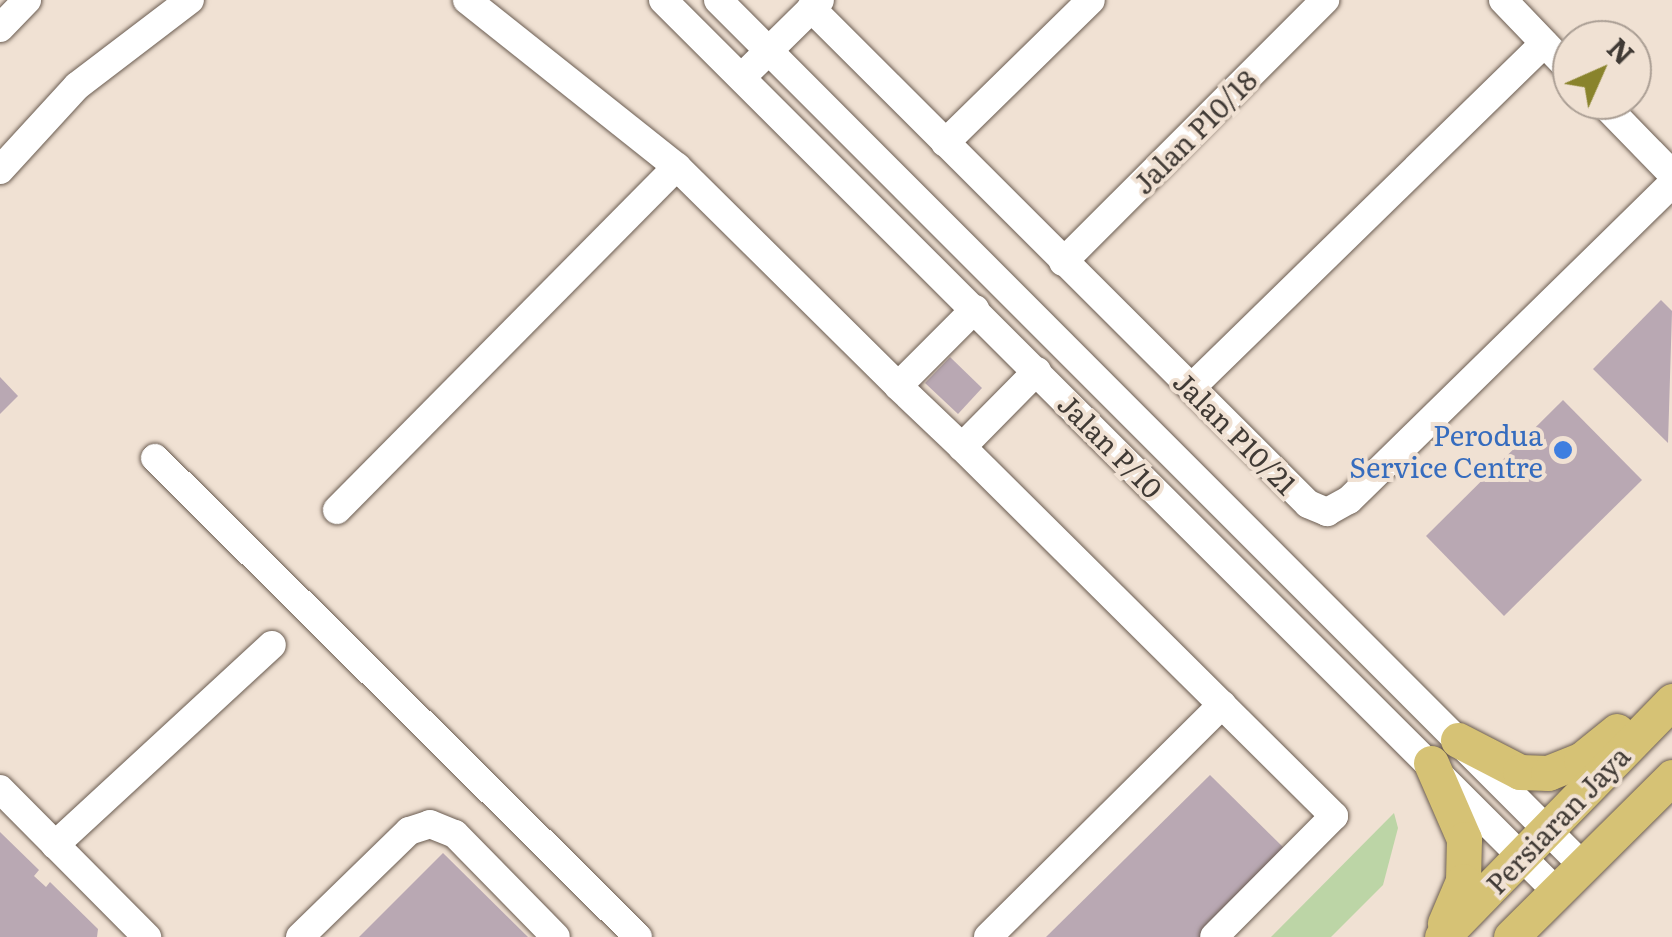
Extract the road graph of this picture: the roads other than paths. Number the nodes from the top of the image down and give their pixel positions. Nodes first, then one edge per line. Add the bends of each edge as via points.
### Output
1 (27, 0) edge
2 (190, 0) edge
3 (467, 0) edge
4 (663, 0) edge
5 (718, 0) edge
6 (1090, 0) edge
7 (1324, 0) edge
8 (1502, 0) edge
9 (816, 4) edge
10 (0, 28) edge
11 (1544, 43) junction
12 (770, 49) junction
13 (1552, 51) edge
14 (742, 76) junction
15 (1619, 120) edge
16 (945, 143) junction
17 (677, 167) junction
18 (0, 170) edge
19 (1672, 174) edge
20 (1672, 184) edge
21 (1063, 262) junction
22 (975, 309) junction
23 (1037, 371) junction
24 (898, 386) junction
25 (1192, 388) junction
26 (962, 447) junction
27 (156, 458) dead end
28 (337, 510) dead end
29 (272, 645) dead end
30 (1672, 683) edge
31 (1672, 701) edge
32 (1222, 705) junction
33 (1458, 740) junction
34 (1431, 764) junction
35 (1672, 777) edge
36 (0, 789) edge
37 (1546, 830) junction
38 (55, 845) junction
39 (1522, 856) junction
40 (1582, 866) junction
41 (1556, 892) junction
42 (147, 937) edge
43 (300, 937) edge
44 (556, 937) edge
45 (638, 937) edge
46 (988, 937) edge
47 (1214, 937) edge
48 (1439, 937) edge
49 (1511, 937) edge

1 - 10 street
2 - 18 street via 76,86
3 - 17 street
4 - 14 street, Jalan P/10
5 - 12 street, Jalan P/10
6 - 16 street
7 - 21 street, Jalan P10/18
8 - 11 street
9 - 12 street
9 - 16 street, Jalan P10/21
11 - 13 street
11 - 25 street
12 - 14 street
12 - 33 street, Jalan P/10
14 - 22 street, Jalan P/10
15 - 19 street
16 - 21 street, Jalan P10/21
17 - 24 street
17 - 28 street
20 - 25 street, Jalan P10/21 via 1349,500 1327,512 1308,504
21 - 25 street, Jalan P10/21
22 - 23 street, Jalan P/10
22 - 24 street
23 - 26 street
23 - 34 street, Jalan P/10
24 - 26 street
26 - 32 street
27 - 45 street
29 - 38 street
30 - 33 main road via 1581,760 1548,772 1520,772
31 - 37 main road, Persiaran Jaya
32 - 46 street
32 - 47 street via 1334,816
33 - 37 street, Jalan P/10
34 - 39 street, Jalan P/10
34 - 48 main road via 1459,818 1466,858
35 - 40 main road, Persiaran Jaya
36 - 38 street
37 - 39 main road, Persiaran Jaya
37 - 40 street, Jalan P/10
38 - 42 street
39 - 41 street, Jalan P/10
39 - 48 main road, Persiaran Jaya
40 - 41 main road, Persiaran Jaya
41 - 49 main road, Persiaran Jaya
43 - 44 street via 410,832 430,824 456,834

